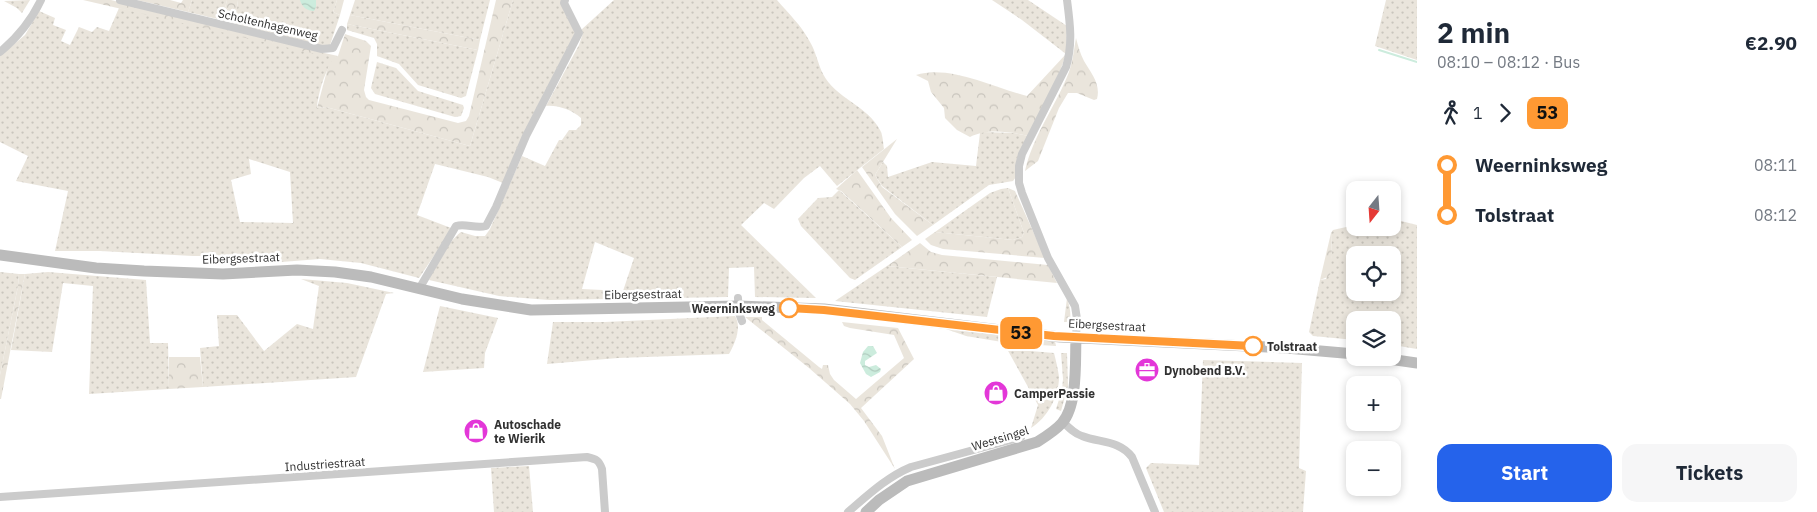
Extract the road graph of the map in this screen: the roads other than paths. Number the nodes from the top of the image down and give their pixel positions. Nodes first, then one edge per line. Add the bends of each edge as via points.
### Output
1 (41, 0) edge
2 (120, 0) edge
3 (565, 0) edge
4 (1067, 0) edge
5 (342, 30) dead end
6 (0, 52) edge
7 (0, 251) edge
8 (0, 255) edge
9 (24, 257) junction
10 (419, 289) junction
11 (738, 302) junction
12 (742, 321) dead end
13 (1076, 338) junction
14 (1346, 353) edge
15 (1401, 361) edge
16 (1417, 363) edge
17 (1063, 422) junction
18 (1022, 437) dead end
19 (0, 497) edge
20 (605, 512) edge
21 (848, 512) edge
22 (866, 512) edge
23 (1155, 512) edge

1 - 6 street via 21,32
2 - 5 street, Scholtenhagenweg via 322,49 334,48
3 - 10 street via 579,33 526,136 496,207 486,226 456,226
4 - 13 street via 1070,52 1066,67 1022,154 1019,183 1048,258 1075,306
7 - 9 main road, Eibergsestraat
8 - 9 main road, Eibergsestraat
9 - 10 main road, Eibergsestraat via 96,268 144,271 223,274 297,270 335,272
10 - 11 main road, Eibergsestraat via 531,310
11 - 12 street
11 - 13 main road, Eibergsestraat
13 - 14 main road, Eibergsestraat
13 - 17 main road, Westsingel via 1073,394
15 - 16 main road
17 - 22 main road, Westsingel via 1036,442 907,481
17 - 23 street via 1082,437 1114,444 1128,452
18 - 21 street, Westsingel via 906,469 882,482
19 - 20 street, Industriestraat via 587,457 596,459 602,469

